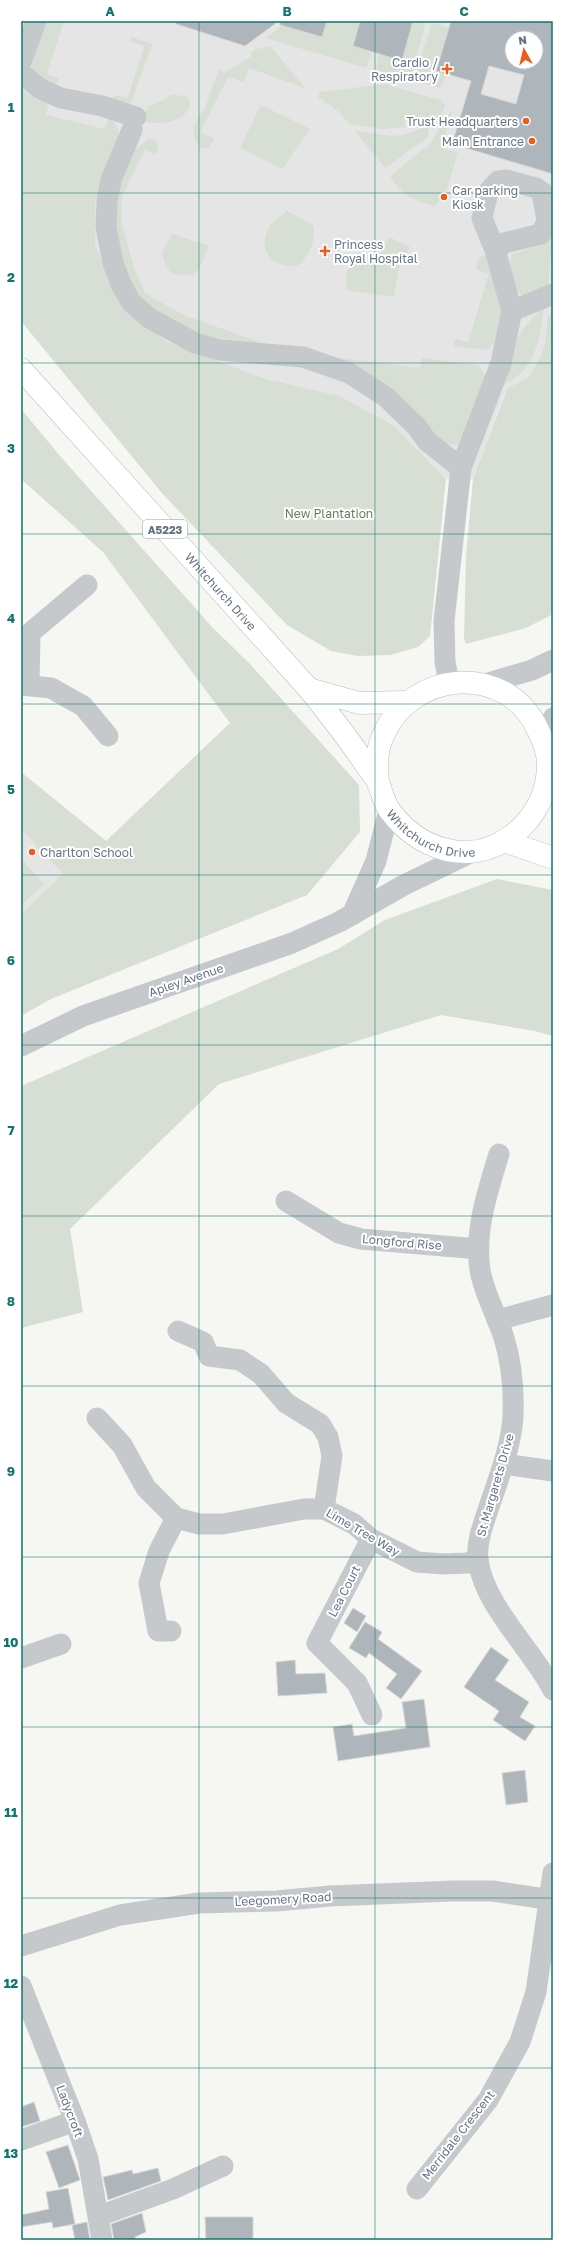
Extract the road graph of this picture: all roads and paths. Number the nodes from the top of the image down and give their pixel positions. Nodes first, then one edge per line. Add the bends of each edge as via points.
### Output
1 (36, 21) edge
2 (21, 62) edge
3 (21, 73) edge
4 (495, 250) dead end
5 (553, 294) edge
6 (512, 311) junction
7 (21, 369) edge
8 (461, 468) junction
9 (87, 585) dead end
10 (553, 660) edge
11 (449, 682) junction
12 (485, 684) junction
13 (25, 685) edge
14 (309, 689) junction
15 (406, 702) junction
16 (553, 718) edge
17 (108, 736) dead end
18 (549, 760) edge
19 (378, 783) junction
20 (388, 810) junction
21 (504, 841) junction
22 (472, 852) junction
23 (553, 858) edge
24 (352, 915) junction
25 (21, 1046) edge
26 (499, 1154) dead end
27 (286, 1201) dead end
28 (479, 1249) junction
29 (553, 1305) edge
30 (498, 1320) junction
31 (178, 1331) dead end
32 (97, 1418) dead end
33 (504, 1464) junction
34 (553, 1471) edge
35 (324, 1508) junction
36 (176, 1518) junction
37 (371, 1539) junction
38 (478, 1560) junction
39 (171, 1631) dead end
40 (61, 1644) dead end
41 (21, 1658) edge
42 (553, 1690) edge
43 (372, 1715) dead end
44 (553, 1873) edge
45 (551, 1899) edge
46 (21, 1946) edge
47 (21, 1986) edge
48 (75, 2121) junction
49 (21, 2140) edge
50 (223, 2166) dead end
51 (417, 2189) dead end
52 (99, 2216) junction
53 (102, 2240) edge

1 - 2 street
3 - 8 street via 39,88 61,98 102,106 134,124 111,180 106,227 113,263 131,302 149,318 195,343 219,350 303,357 349,373 386,397 417,427 427,441
4 - 6 street
5 - 6 street
6 - 8 street via 501,363
7 - 14 main road, Whitchurch Drive / A5223
8 - 11 street via 444,621 445,662
9 - 13 street via 30,633
10 - 12 street via 532,670
11 - 12 main road, Whitchurch Drive / A5223
11 - 15 main road, Whitchurch Drive / A5223 via 426,689
12 - 18 main road, Whitchurch Drive / A5223 via 512,697 533,718
13 - 17 street via 51,688 83,706
14 - 15 main road via 359,703
14 - 19 main road, Whitchurch Drive / A5223 via 351,742
15 - 19 main road, Whitchurch Drive / A5223 via 391,719 382,739 377,761
16 - 18 street
18 - 21 main road, Whitchurch Drive / A5223 via 547,779 533,815 520,830
19 - 20 main road, Whitchurch Drive / A5223
20 - 22 main road, Whitchurch Drive / A5223 via 404,829 424,843 447,850
20 - 24 street via 376,861
21 - 22 main road, Whitchurch Drive / A5223
21 - 23 main road
22 - 24 street, Apley Avenue via 404,885
24 - 25 street, Apley Avenue via 292,943 83,1016
26 - 28 street, St Margarets Drive via 487,1196
27 - 28 street, Longford Rise via 340,1233 361,1239
28 - 30 street, St Margarets Drive via 480,1270 486,1294
29 - 30 street
30 - 33 street, St Margarets Drive via 514,1391 512,1426
31 - 35 street via 204,1342 209,1356 240,1360 261,1374 286,1404 320,1424 328,1436 332,1456
32 - 36 street via 122,1445 146,1488
33 - 34 street
33 - 38 street, St Margarets Drive via 480,1535
35 - 36 street, Lime Tree Way via 304,1509 223,1524 199,1524
35 - 37 street, Lime Tree Way via 354,1524
36 - 39 street via 158,1551 149,1583 158,1631
37 - 38 street, Lime Tree Way via 417,1562 444,1564
37 - 43 street, Lea Court via 317,1643 357,1682
38 - 42 street via 502,1616
40 - 41 street
44 - 45 street
45 - 46 street, Leegomery Road via 492,1891 461,1891 199,1903 120,1915
45 - 51 street, Merridale Crescent via 536,1992 520,2042 488,2100
47 - 48 street, Ladycroft
48 - 49 street
48 - 52 street, Ladycroft via 88,2158
50 - 52 street via 173,2189
52 - 53 street, Ladycroft

